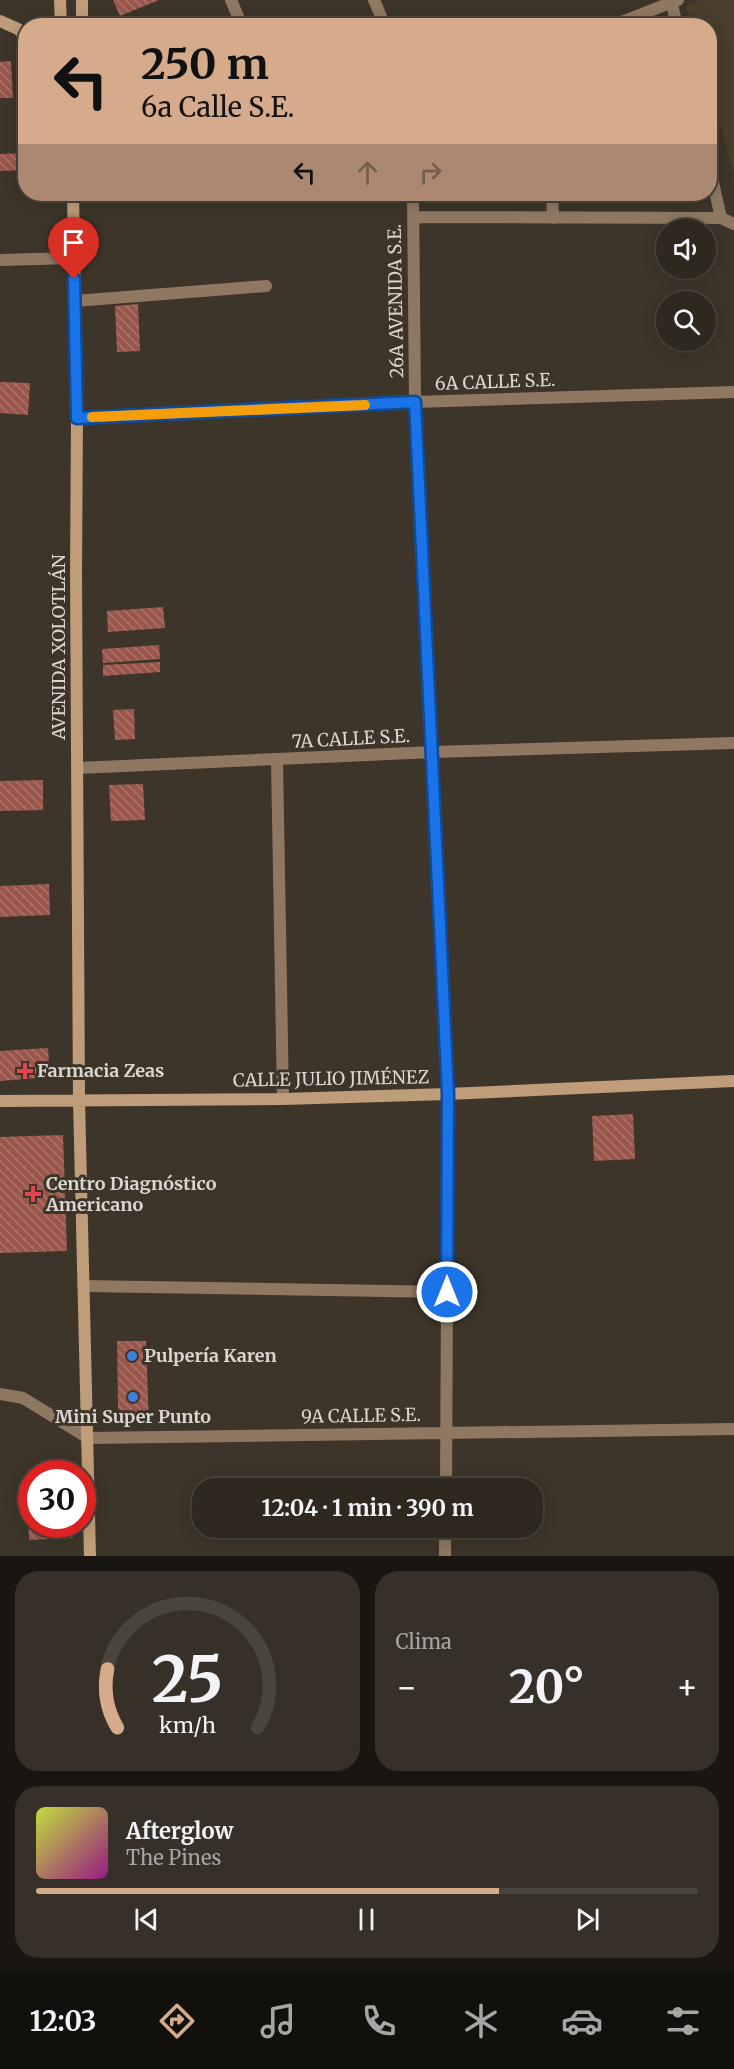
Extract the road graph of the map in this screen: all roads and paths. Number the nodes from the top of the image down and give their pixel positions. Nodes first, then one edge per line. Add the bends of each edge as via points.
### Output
1 (60, 0) edge
2 (82, 0) edge
3 (231, 0) edge
4 (374, 0) edge
5 (673, 1) edge
6 (61, 18) edge
7 (82, 18) edge
8 (239, 18) edge
9 (382, 18) edge
10 (631, 18) edge
11 (676, 18) edge
12 (0, 21) edge
13 (18, 29) edge
14 (717, 200) edge
15 (73, 201) edge
16 (413, 201) edge
17 (552, 201) edge
18 (413, 217) junction
19 (553, 218) junction
20 (721, 218) junction
21 (734, 224) edge
22 (73, 258) junction
23 (0, 260) edge
24 (266, 286) dead end
25 (75, 301) junction
26 (734, 392) edge
27 (415, 402) junction
28 (77, 418) junction
29 (734, 744) edge
30 (433, 752) junction
31 (277, 760) junction
32 (78, 768) junction
33 (734, 1081) edge
34 (448, 1094) junction
35 (283, 1099) junction
36 (79, 1100) junction
37 (0, 1101) edge
38 (83, 1286) junction
39 (447, 1292) junction
40 (0, 1395) edge
41 (734, 1429) edge
42 (447, 1433) junction
43 (88, 1438) junction
44 (446, 1478) edge
45 (445, 1538) edge
46 (90, 1556) edge
47 (445, 1556) edge

1 - 6 main road
2 - 7 main road
3 - 8 street
4 - 9 street
5 - 10 street
5 - 11 street
12 - 13 main road
14 - 20 street
15 - 22 main road, AVENIDA XOLOTLÁN
16 - 18 street, 26A AVENIDA S.E.
17 - 19 street
18 - 19 street
18 - 27 street, 26A AVENIDA S.E.
19 - 20 street
20 - 21 street
22 - 23 street
22 - 25 main road, AVENIDA XOLOTLÁN
24 - 25 street
25 - 28 main road, AVENIDA XOLOTLÁN
26 - 27 street, 6A CALLE S.E.
27 - 28 street, 6A CALLE S.E.
27 - 30 street, 26A AVENIDA S.E.
28 - 32 main road, AVENIDA XOLOTLÁN
29 - 30 street, 7A CALLE S.E.
30 - 31 street, 7A CALLE S.E.
30 - 34 street, 26A AVENIDA S.E.
31 - 32 street, 7A CALLE S.E.
31 - 35 street
32 - 36 main road, AVENIDA XOLOTLÁN
33 - 34 main road, CALLE JULIO JIMÉNEZ
34 - 35 main road, CALLE JULIO JIMÉNEZ
34 - 39 street, 26A AVENIDA S.E.
35 - 36 main road, CALLE JULIO JIMÉNEZ
36 - 37 main road, CALLE JULIO JIMÉNEZ
36 - 38 main road, AVENIDA XOLOTLÁN
38 - 39 street
38 - 43 main road, AVENIDA XOLOTLÁN
39 - 42 street, 26A AVENIDA S.E.
40 - 43 street via 22,1398
41 - 42 street, 9A CALLE S.E.
42 - 43 street, 9A CALLE S.E.
42 - 44 street, 26A AVENIDA S.E.
43 - 46 main road, AVENIDA XOLOTLÁN
45 - 47 street

